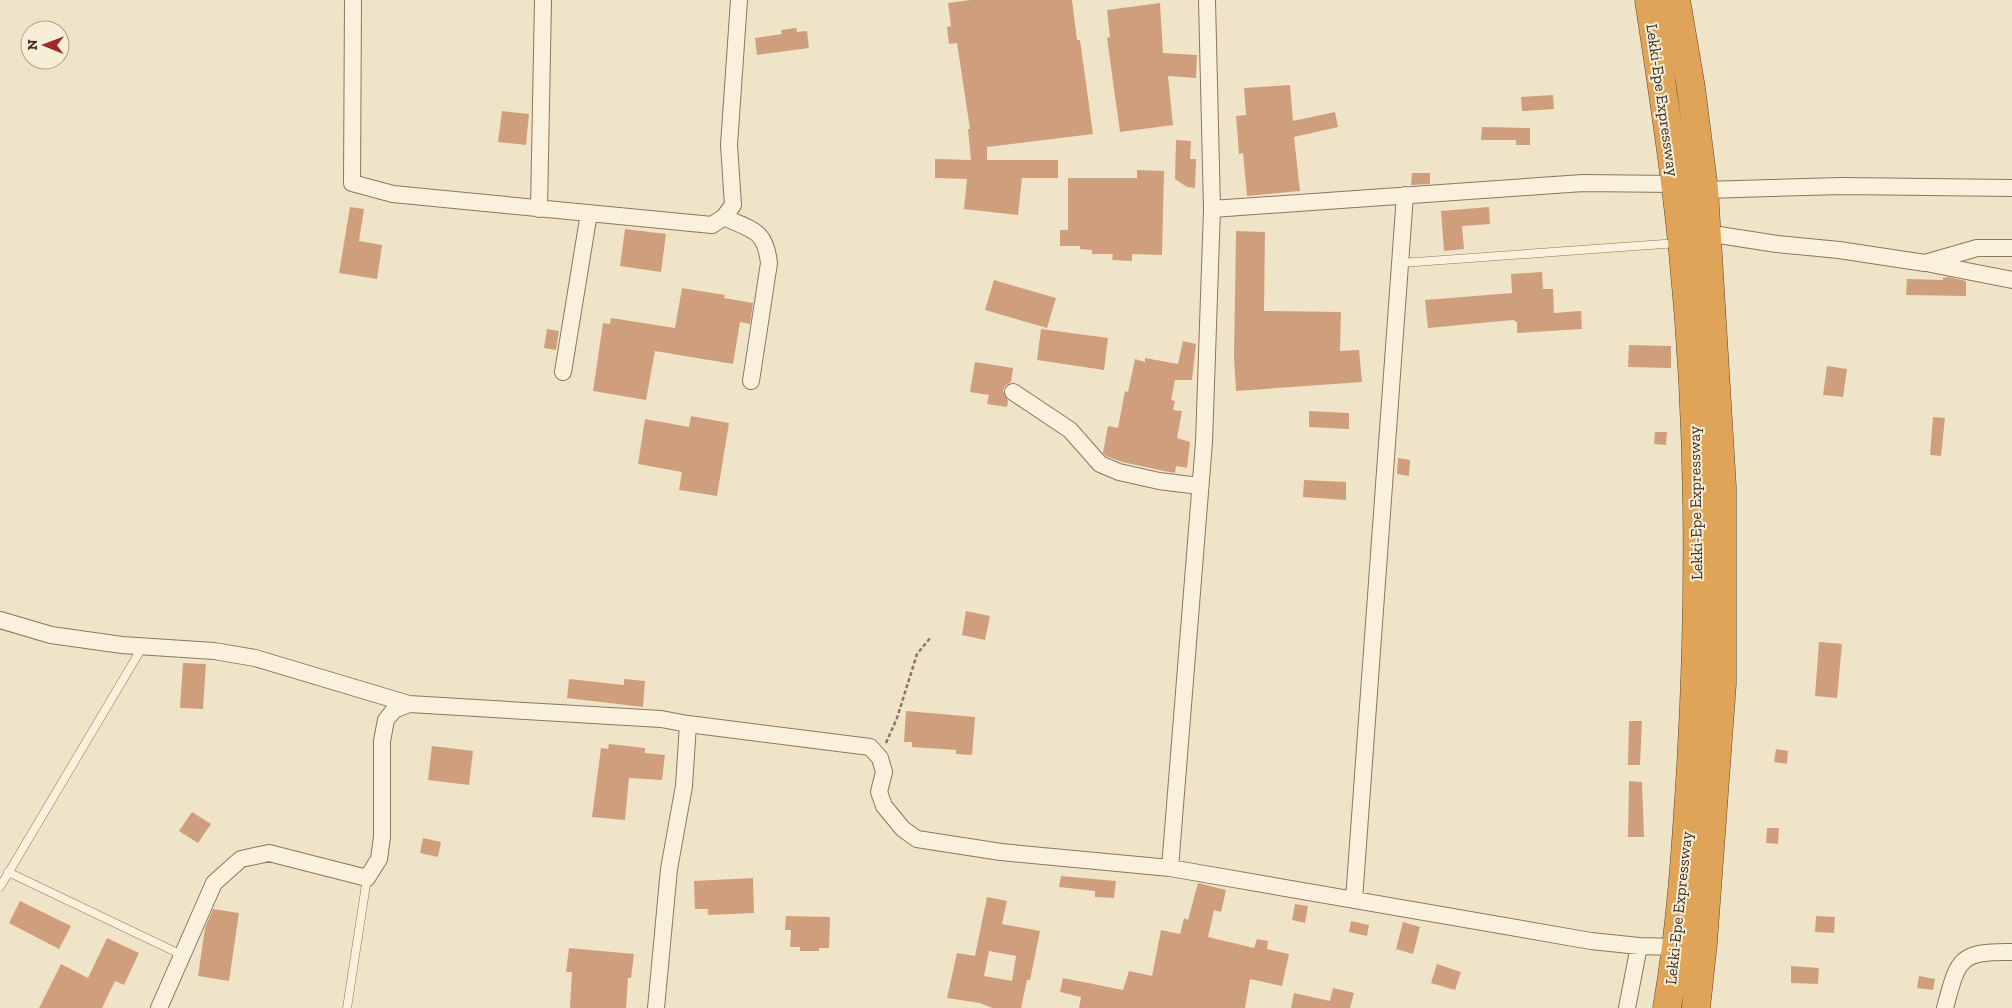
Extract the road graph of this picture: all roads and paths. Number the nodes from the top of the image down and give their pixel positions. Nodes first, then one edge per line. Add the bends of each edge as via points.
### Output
1 (353, 0) edge
2 (543, 0) edge
3 (739, 0) edge
4 (1207, 0) edge
5 (1649, 0) edge
6 (1676, 0) edge
7 (1675, 184) junction
8 (2012, 188) edge
9 (1704, 190) junction
10 (1405, 195) junction
11 (539, 208) junction
12 (1212, 209) junction
13 (589, 214) junction
14 (724, 217) junction
15 (1694, 238) junction
16 (2012, 248) edge
17 (1400, 263) junction
18 (1924, 264) junction
19 (2012, 280) edge
20 (563, 372) dead end
21 (751, 381) dead end
22 (1013, 392) dead end
23 (1199, 486) junction
24 (0, 620) edge
25 (931, 637) dead end
26 (144, 646) junction
27 (409, 704) junction
28 (688, 724) junction
29 (880, 758) junction
30 (1170, 868) junction
31 (8, 872) junction
32 (367, 878) junction
33 (0, 888) edge
34 (1354, 900) junction
35 (1638, 946) junction
36 (1677, 947) junction
37 (2012, 952) edge
38 (182, 955) junction
39 (159, 1008) edge
40 (348, 1008) edge
41 (656, 1008) edge
42 (1627, 1008) edge
43 (1667, 1008) edge
44 (1696, 1008) edge
45 (1944, 1008) edge

1 - 11 street via 352,183 394,194
2 - 11 street
3 - 14 street via 729,145 733,205
4 - 12 street
5 - 7 highway, Lekki-Epe Expressway
6 - 9 highway, Lekki-Epe Expressway
7 - 10 street via 1582,183
7 - 15 highway, Lekki-Epe Expressway
8 - 9 street via 1842,186
9 - 15 highway, Lekki-Epe Expressway
10 - 12 street
10 - 17 street
11 - 13 street
12 - 23 street via 1204,442
13 - 14 street via 712,225
13 - 20 street
14 - 21 street via 762,235 767,246 769,263
15 - 17 lane
15 - 18 street via 1839,250
15 - 36 highway, Lekki-Epe Expressway via 1695,690
15 - 44 highway, Lekki-Epe Expressway via 1722,486 1722,684
16 - 18 street via 1977,248
17 - 34 street
18 - 19 street
22 - 23 street via 1070,430 1100,464 1159,481
23 - 30 street
24 - 26 street via 51,635
25 - 29 path via 917,654 897,718
26 - 27 street via 214,651 255,658
26 - 31 lane
27 - 28 street via 661,719
27 - 32 street via 394,710 386,720 382,741 382,837 378,859
28 - 29 street via 870,747
28 - 41 street via 684,786 669,869
29 - 30 street via 884,772 879,792 884,806 902,829 917,838 1001,852
30 - 34 street
31 - 33 lane
31 - 38 lane
32 - 38 street via 269,853 241,859 214,884
32 - 40 lane
34 - 35 street via 1591,941
35 - 36 street
35 - 42 street
36 - 43 highway, Lekki-Epe Expressway
37 - 45 street via 1971,956 1956,968
38 - 39 street

